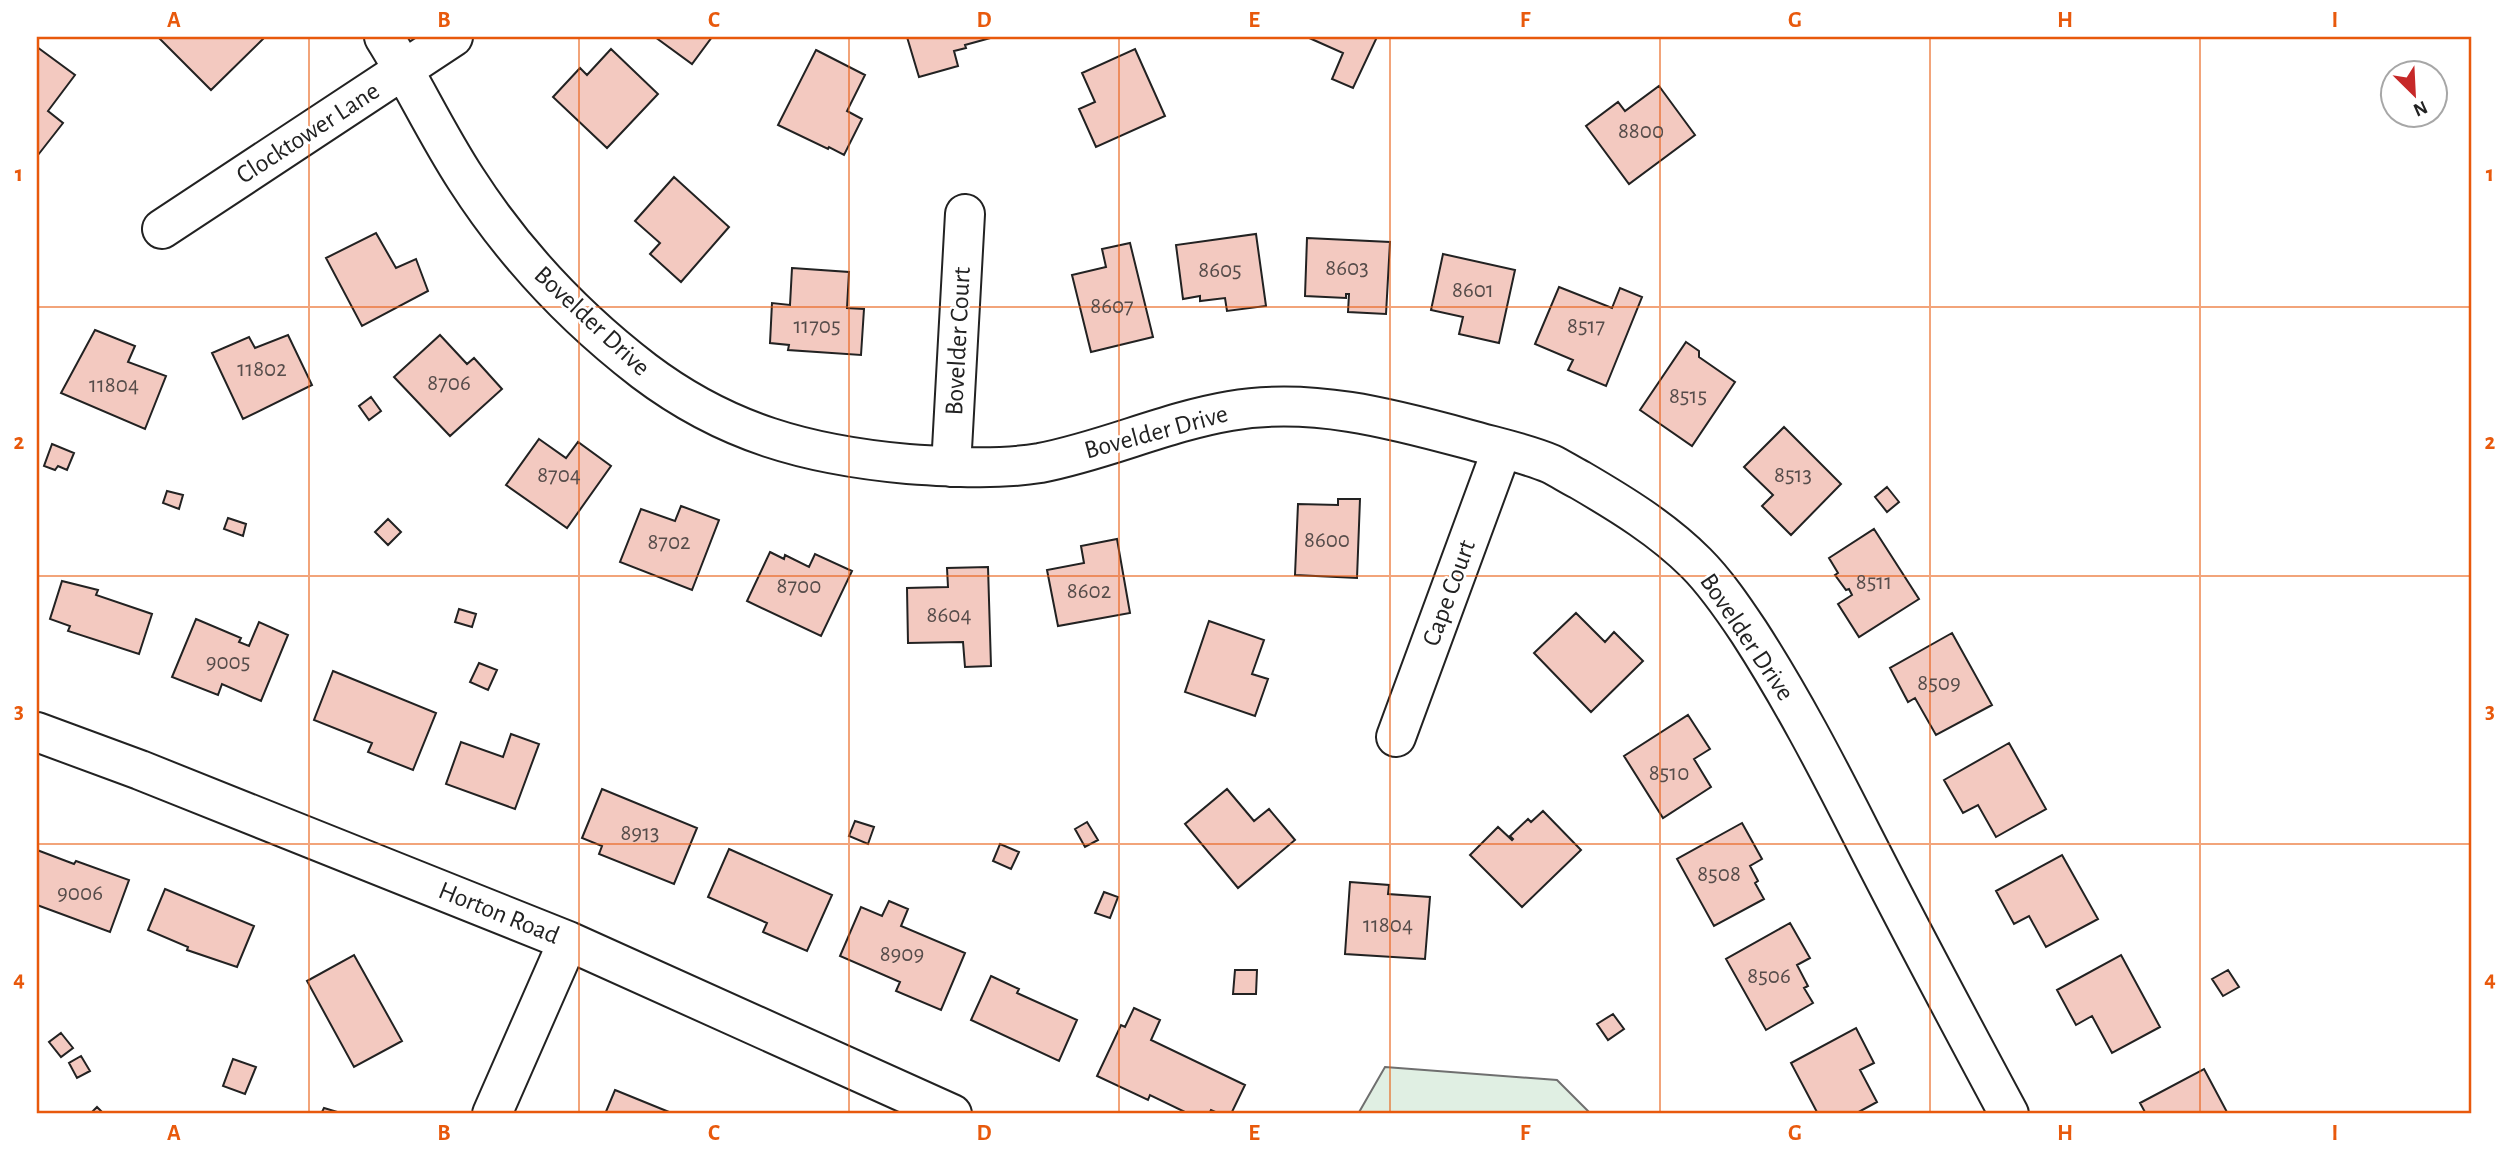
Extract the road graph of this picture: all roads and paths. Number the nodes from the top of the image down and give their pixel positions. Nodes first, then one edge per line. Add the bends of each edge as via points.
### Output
1 (384, 37) edge
2 (453, 37) edge
3 (405, 70) junction
4 (965, 214) dead end
5 (162, 229) dead end
6 (1502, 449) junction
7 (951, 467) junction
8 (37, 732) edge
9 (1396, 737) dead end
10 (568, 940) junction
11 (492, 1114) edge
12 (952, 1114) edge
13 (2009, 1114) edge

1 - 3 street, Bovelder Drive
2 - 3 street, Clocktower Lane
3 - 5 street, Clocktower Lane
3 - 7 street, Bovelder Drive via 467,180 513,243 558,295 646,373 733,425 782,443 835,455
4 - 7 street, Bovelder Court
6 - 7 street, Bovelder Drive via 1394,419 1280,407 1233,410 1035,464
6 - 9 street, Cape Court
6 - 13 street, Bovelder Drive via 1552,465 1654,527 1697,564 1734,611 1814,739
8 - 10 street, Horton Road
10 - 11 street
10 - 12 street, Horton Road

